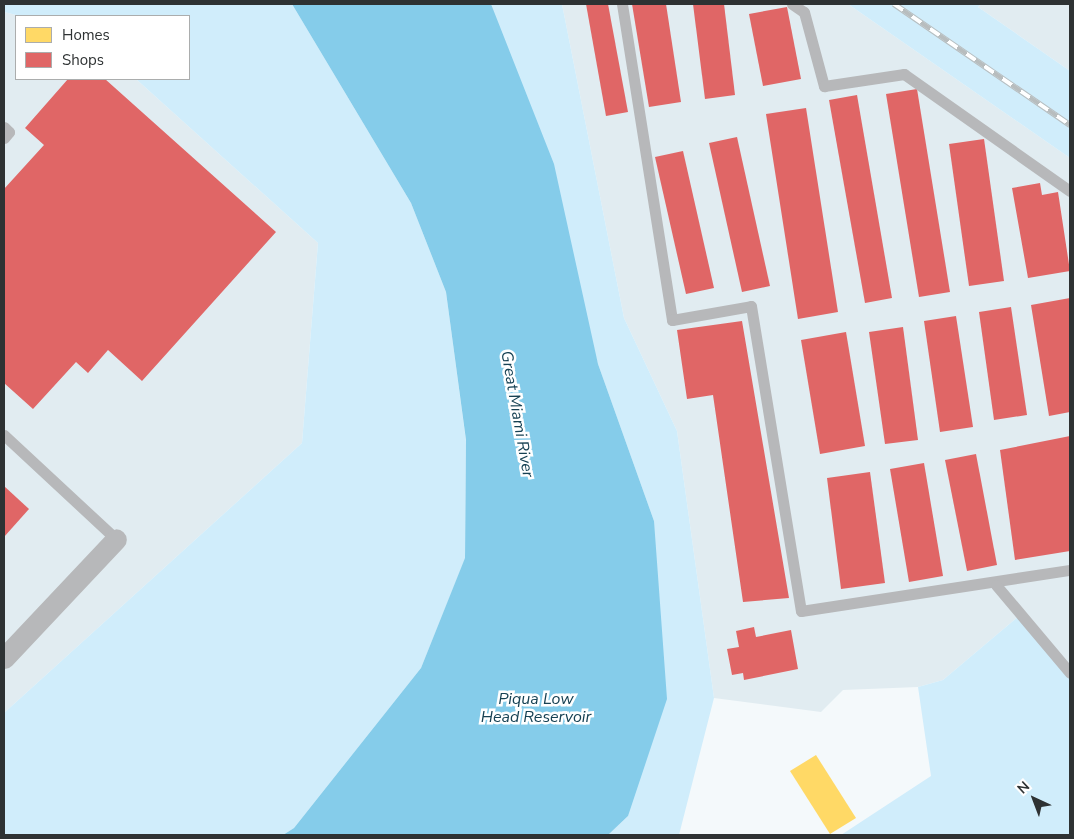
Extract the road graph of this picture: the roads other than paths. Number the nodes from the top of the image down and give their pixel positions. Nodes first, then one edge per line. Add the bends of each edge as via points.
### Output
1 (622, 4) edge
2 (792, 4) edge
3 (4, 127) edge
4 (4, 138) edge
5 (1070, 191) edge
6 (4, 435) edge
7 (116, 539) joint
8 (1070, 570) edge
9 (996, 585) junction
10 (4, 658) edge
11 (1070, 673) edge

1 - 9 lane via 672,320 751,306 801,611
2 - 5 lane via 804,12 824,86 904,74
3 - 4 lane via 9,132
6 - 7 lane
7 - 10 street
8 - 9 lane
9 - 11 lane

